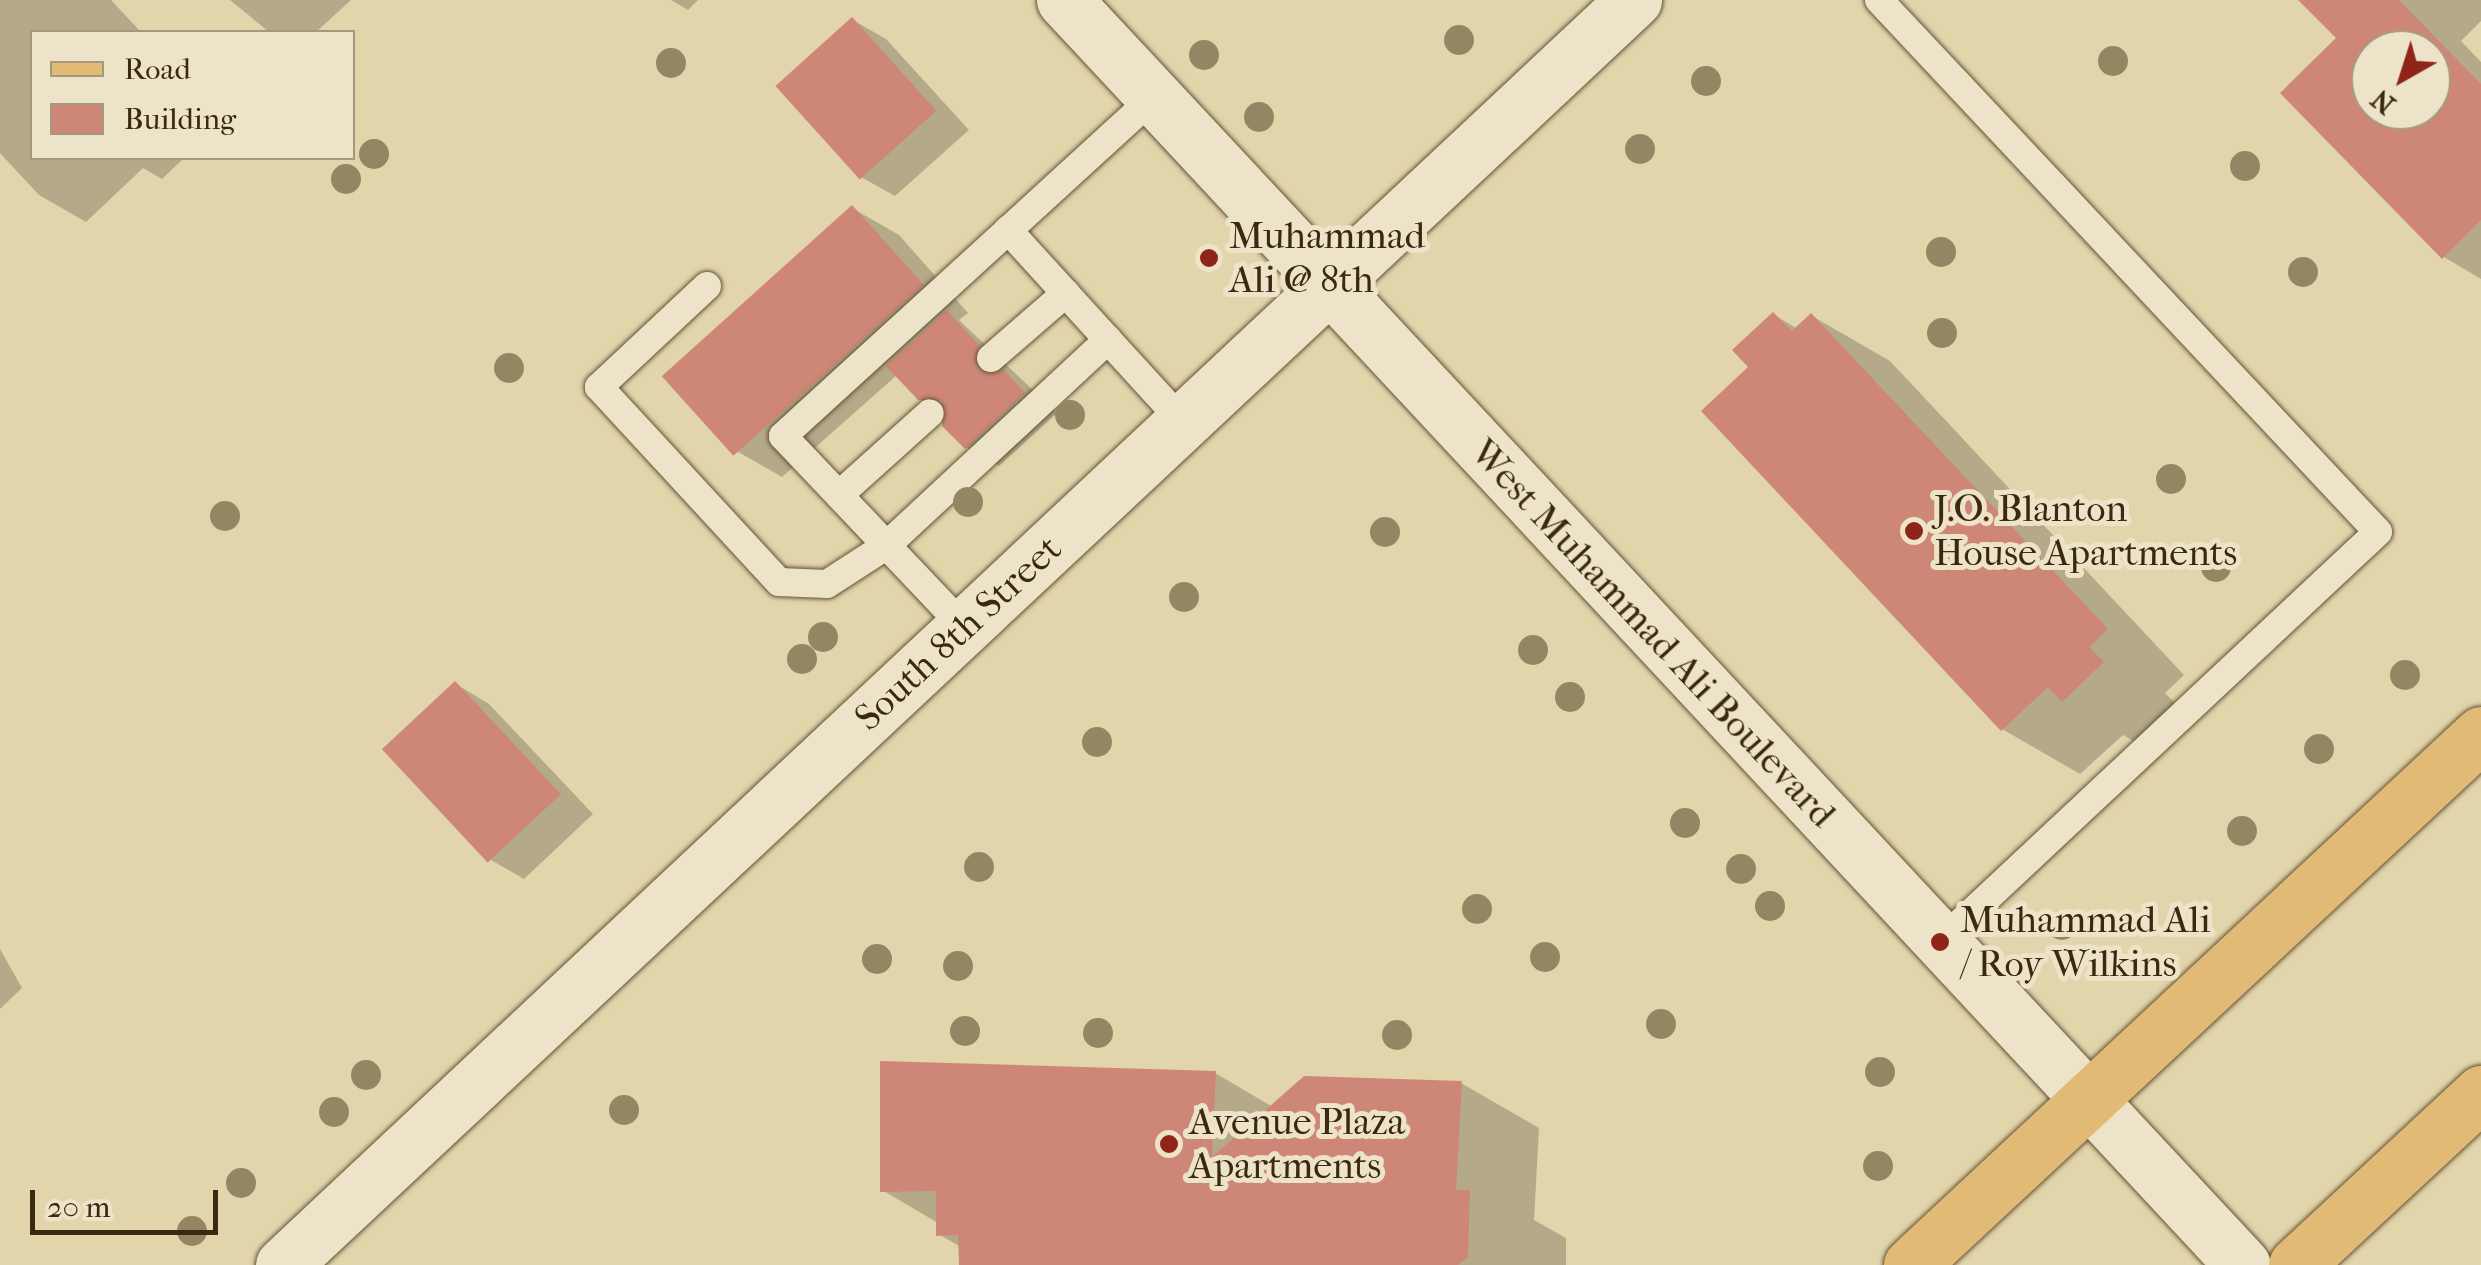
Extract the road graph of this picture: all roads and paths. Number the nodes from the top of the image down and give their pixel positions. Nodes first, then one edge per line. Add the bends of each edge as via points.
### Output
1 (1064, 0) edge
2 (1634, 0) edge
3 (1880, 0) edge
4 (1154, 97) junction
5 (1008, 230) junction
6 (1330, 284) junction
7 (707, 286) dead end
8 (1066, 293) junction
9 (1108, 340) junction
10 (992, 358) dead end
11 (930, 413) dead end
12 (1183, 422) junction
13 (839, 495) junction
14 (886, 546) junction
15 (964, 627) junction
16 (2481, 734) edge
17 (1940, 942) junction
18 (2481, 1093) edge
19 (2086, 1100) junction
20 (283, 1265) edge
21 (1911, 1265) edge
22 (2243, 1265) edge
23 (2296, 1265) edge

1 - 4 street, West Muhammad Ali Boulevard
2 - 6 street, South 8th Street
3 - 17 lane via 2378,532
4 - 5 lane
4 - 6 street, West Muhammad Ali Boulevard
5 - 8 lane
5 - 13 lane via 783,436
6 - 12 street, South 8th Street
6 - 17 street, West Muhammad Ali Boulevard
7 - 14 lane via 599,387 779,582 827,584
8 - 9 lane
8 - 10 lane
9 - 12 lane
9 - 14 lane
11 - 13 lane
12 - 15 street, South 8th Street
13 - 14 lane
14 - 15 lane
15 - 20 street, South 8th Street
16 - 19 main road
17 - 19 street, West Muhammad Ali Boulevard
18 - 23 main road
19 - 21 main road
19 - 22 street, West Muhammad Ali Boulevard

